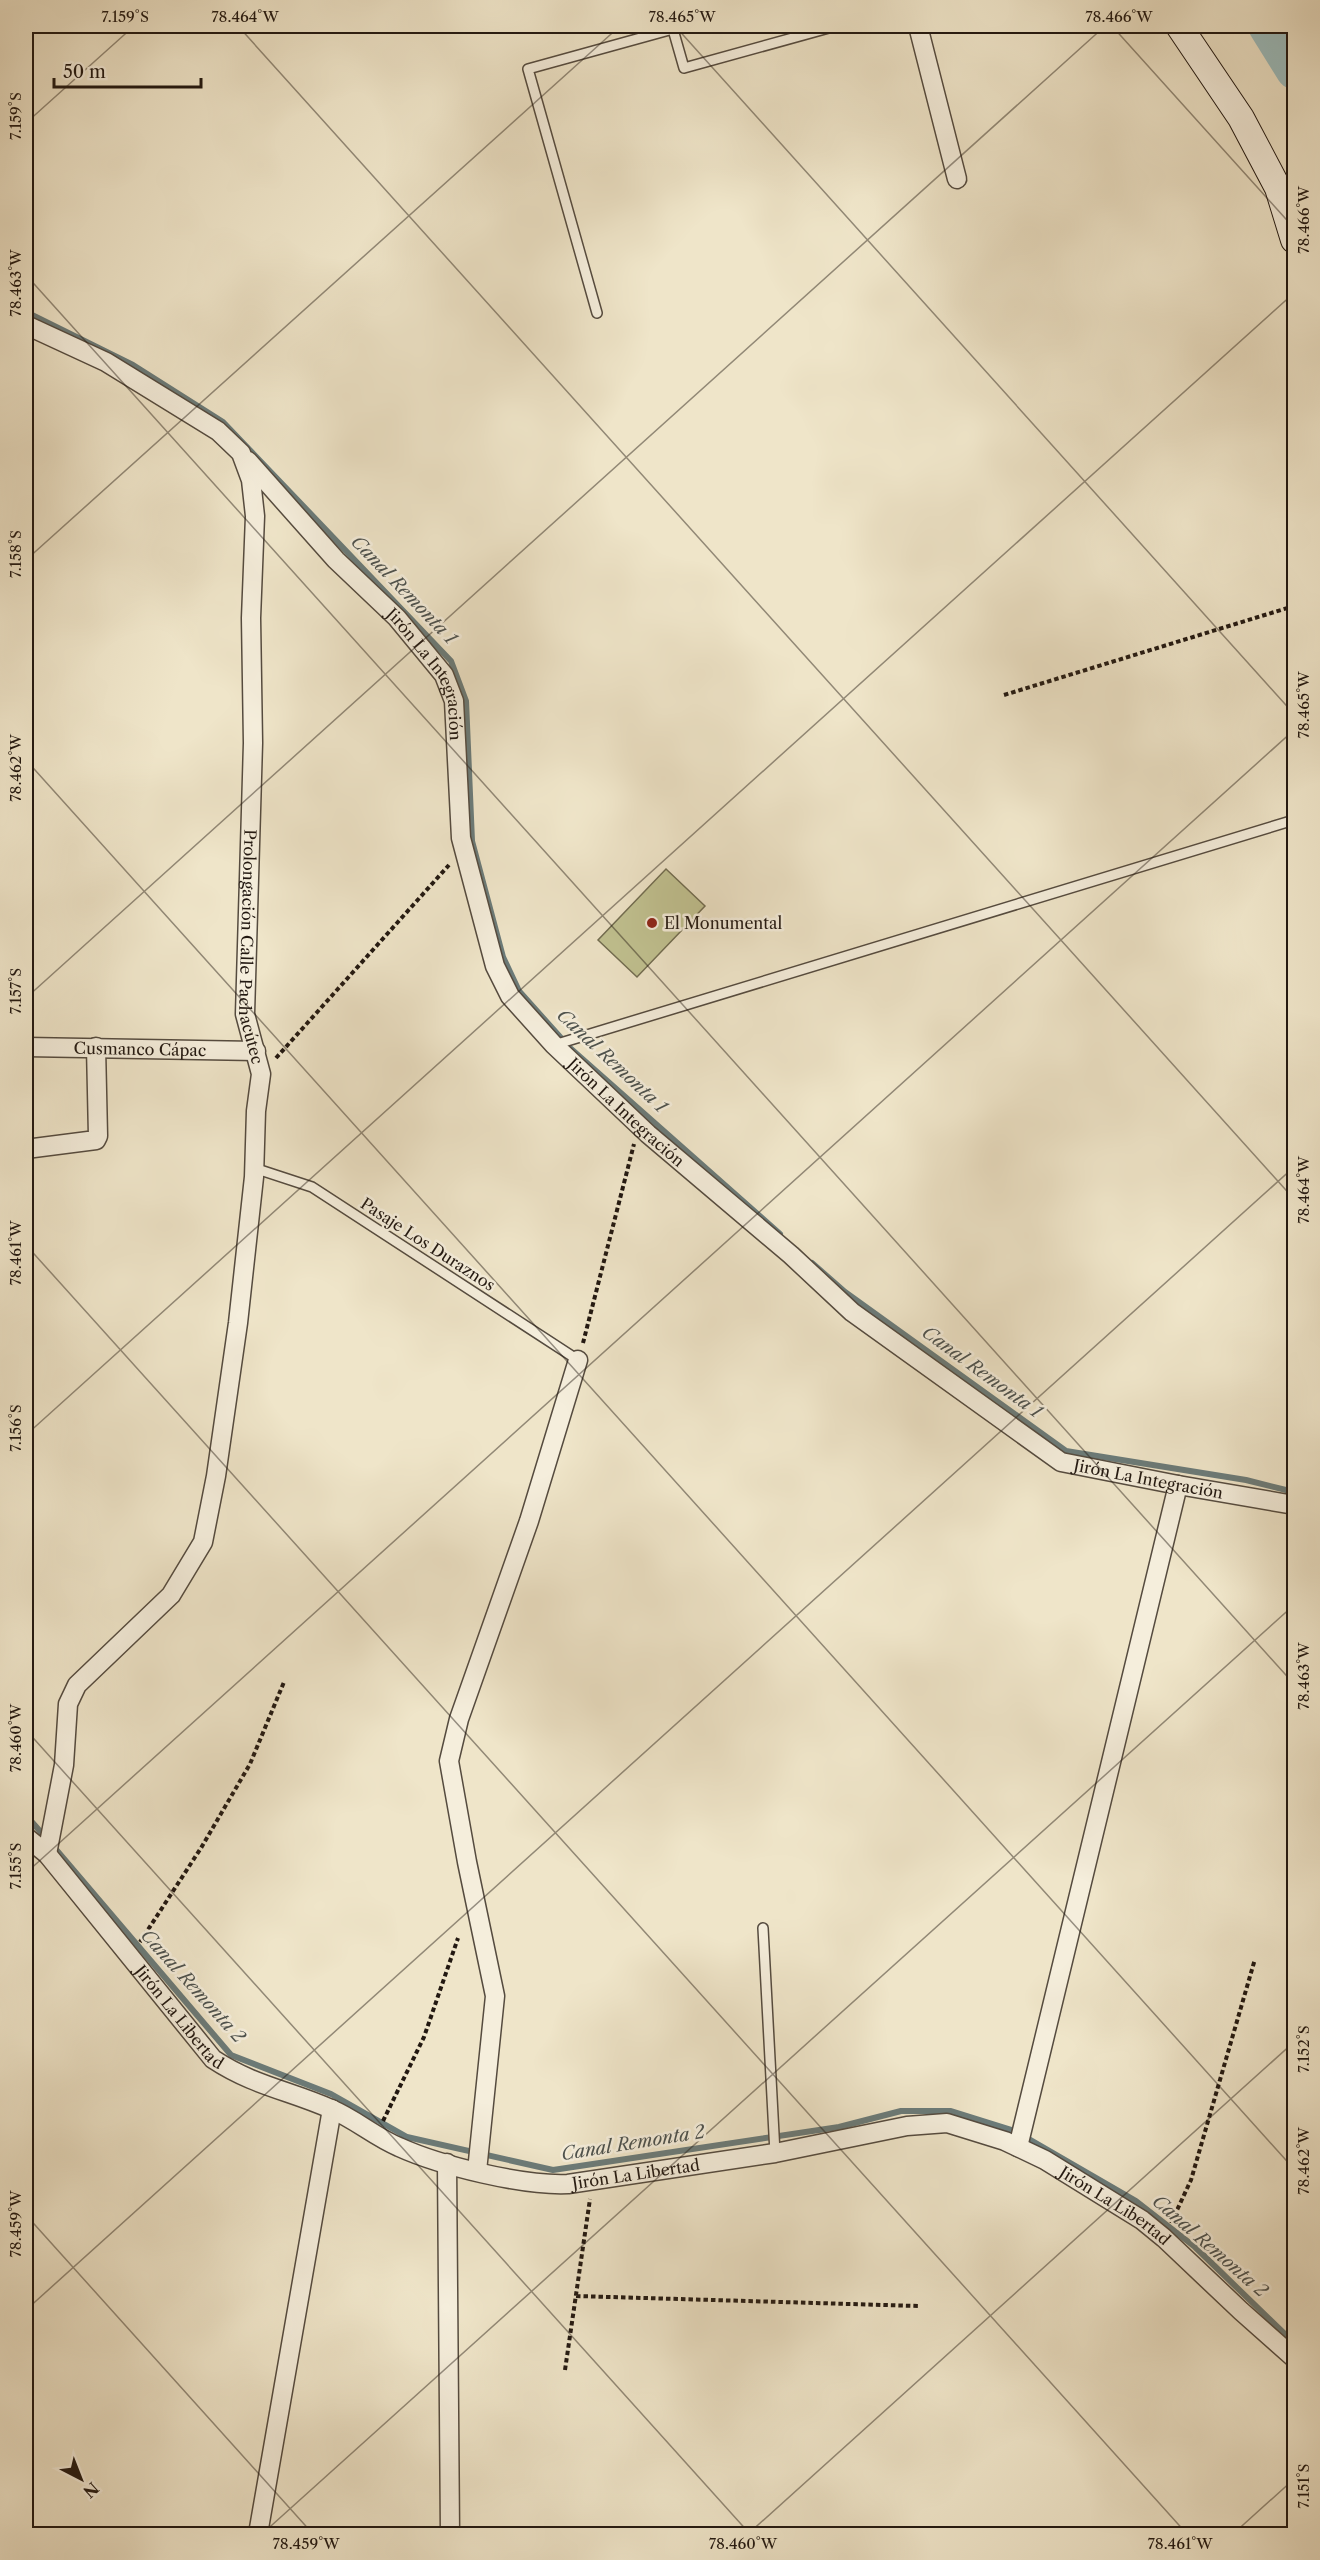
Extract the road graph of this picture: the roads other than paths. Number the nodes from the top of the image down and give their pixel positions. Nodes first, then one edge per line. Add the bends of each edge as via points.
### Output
1 (836, 26) edge
2 (918, 26) edge
3 (1179, 26) edge
4 (673, 27) edge
5 (957, 179) dead end
6 (1294, 240) edge
7 (597, 313) dead end
8 (26, 325) edge
9 (241, 453) junction
10 (1294, 820) edge
11 (554, 1045) junction
12 (26, 1047) edge
13 (96, 1047) junction
14 (256, 1051) junction
15 (26, 1149) edge
16 (254, 1168) junction
17 (578, 1360) joint
18 (1178, 1485) junction
19 (1294, 1505) edge
20 (26, 1838) edge
21 (47, 1854) junction
22 (763, 1928) dead end
23 (332, 2109) junction
24 (1018, 2147) junction
25 (775, 2153) junction
26 (447, 2163) junction
27 (477, 2171) junction
28 (1294, 2358) edge
29 (258, 2535) edge
30 (450, 2535) edge

1 - 4 lane via 684,68
2 - 5 street
3 - 6 main road via 1241,118 1278,188
4 - 7 lane via 528,69
8 - 9 street, Prolongación Calle Pachacútec via 106,362 218,431
9 - 11 street, Jirón La Integración via 336,560 396,618 444,675 454,701 461,838 495,966 510,996
9 - 14 street, Prolongación Calle Pachacútec via 251,480 255,516 245,1014
10 - 11 lane
11 - 18 street, Jirón La Integración via 852,1312 1061,1461
12 - 13 street, Cusmanco Cápac
13 - 14 street, Cusmanco Cápac
13 - 15 street via 96,1140
14 - 16 street, Prolongación Calle Pachacútec via 261,1074
16 - 17 lane, Pasaje Los Duraznos via 312,1187
16 - 21 street, Prolongación Calle Pachacútec via 238,1323 203,1542 171,1595 77,1685 68,1704 64,1765
17 - 27 street via 529,1521 450,1750 467,1862 495,1996
18 - 19 street, Jirón La Integración
18 - 24 street
20 - 21 street, Jirón La Libertad
21 - 23 street, Jirón La Libertad via 213,2059 264,2086
22 - 25 lane
23 - 26 street, Jirón La Libertad via 399,2148
23 - 29 street
24 - 25 street, Jirón La Libertad via 947,2123 907,2126
24 - 28 street, Jirón La Libertad via 1096,2190 1164,2238
25 - 27 street, Jirón La Libertad via 543,2185
26 - 27 street, Jirón La Libertad
26 - 30 street

